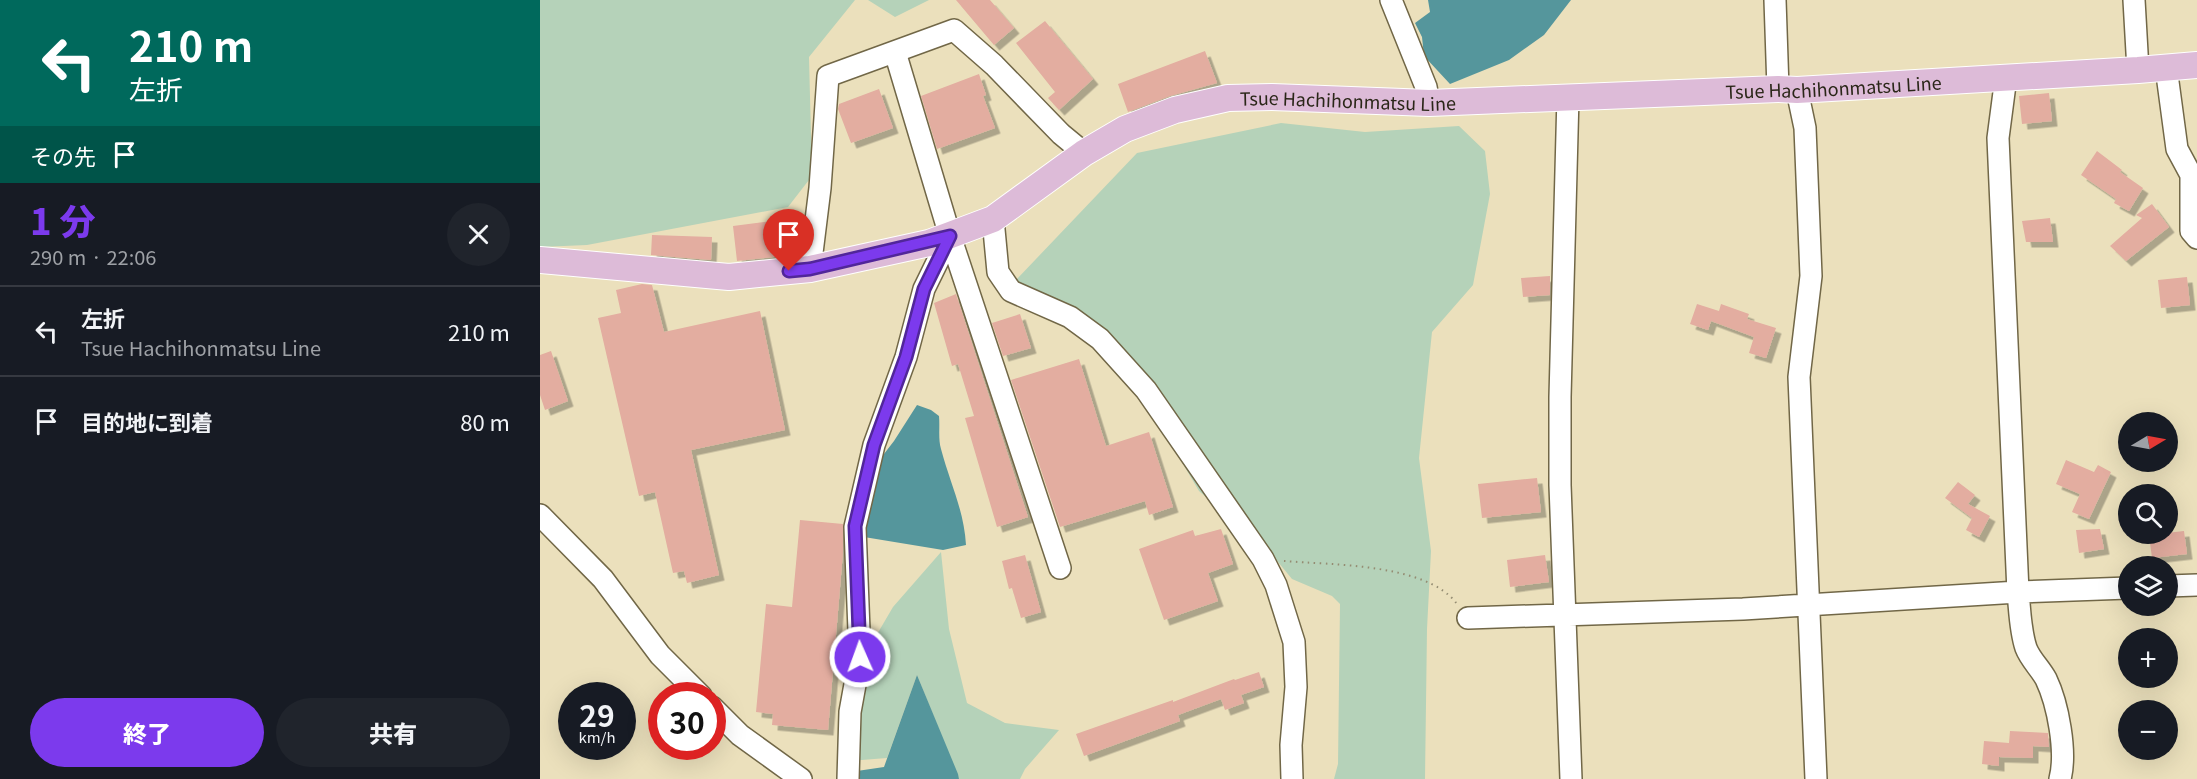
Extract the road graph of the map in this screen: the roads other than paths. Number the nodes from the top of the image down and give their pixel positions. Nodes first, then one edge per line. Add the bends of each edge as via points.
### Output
1 (1391, 0) edge
2 (1775, 0) edge
3 (2134, 0) edge
4 (895, 52) junction
5 (2197, 65) edge
6 (2166, 67) junction
7 (2138, 70) junction
8 (2006, 77) junction
9 (1787, 89) junction
10 (1568, 96) junction
11 (1429, 103) junction
12 (1083, 153) junction
13 (993, 219) junction
14 (950, 236) junction
15 (2197, 238) edge
16 (540, 261) edge
17 (810, 269) junction
18 (540, 514) edge
19 (1060, 568) dead end
20 (2197, 585) edge
21 (2178, 586) edge
22 (2118, 588) edge
23 (2018, 592) junction
24 (1808, 605) junction
25 (1565, 615) junction
26 (1468, 618) road end
27 (687, 682) edge
28 (726, 721) edge
29 (801, 779) edge
30 (848, 779) edge
31 (1292, 779) edge
32 (1571, 779) edge
33 (1816, 779) edge
34 (2060, 779) edge

1 - 11 street
2 - 9 street
3 - 7 street
4 - 12 street via 954,30
4 - 14 street
4 - 17 street via 828,76
5 - 6 main road, Tsue Hachihonmatsu Line
6 - 7 main road, Tsue Hachihonmatsu Line
6 - 15 street via 2177,149 2191,175 2191,231
7 - 8 main road, Tsue Hachihonmatsu Line
8 - 9 main road, Tsue Hachihonmatsu Line
8 - 23 street via 1998,138
9 - 10 main road, Tsue Hachihonmatsu Line
9 - 24 street via 1805,128 1811,276 1799,377
10 - 11 main road, Tsue Hachihonmatsu Line
10 - 25 street via 1560,397
11 - 12 main road, Tsue Hachihonmatsu Line via 1228,98 1175,110 1125,129
12 - 13 main road, Tsue Hachihonmatsu Line
13 - 14 main road, Tsue Hachihonmatsu Line
13 - 31 street via 998,272 1011,291 1070,317 1100,339 1146,390 1263,559 1276,585 1294,642
14 - 17 main road, Tsue Hachihonmatsu Line
14 - 19 street
14 - 30 street via 924,289 906,357 874,445 855,526 860,657 850,712
16 - 17 main road, Tsue Hachihonmatsu Line via 729,277
18 - 27 street via 603,579 660,655
20 - 21 street
22 - 23 street
23 - 24 street
23 - 34 street via 2026,650 2046,680 2062,735
24 - 25 street
24 - 33 street
25 - 26 street
25 - 32 street
28 - 29 street

